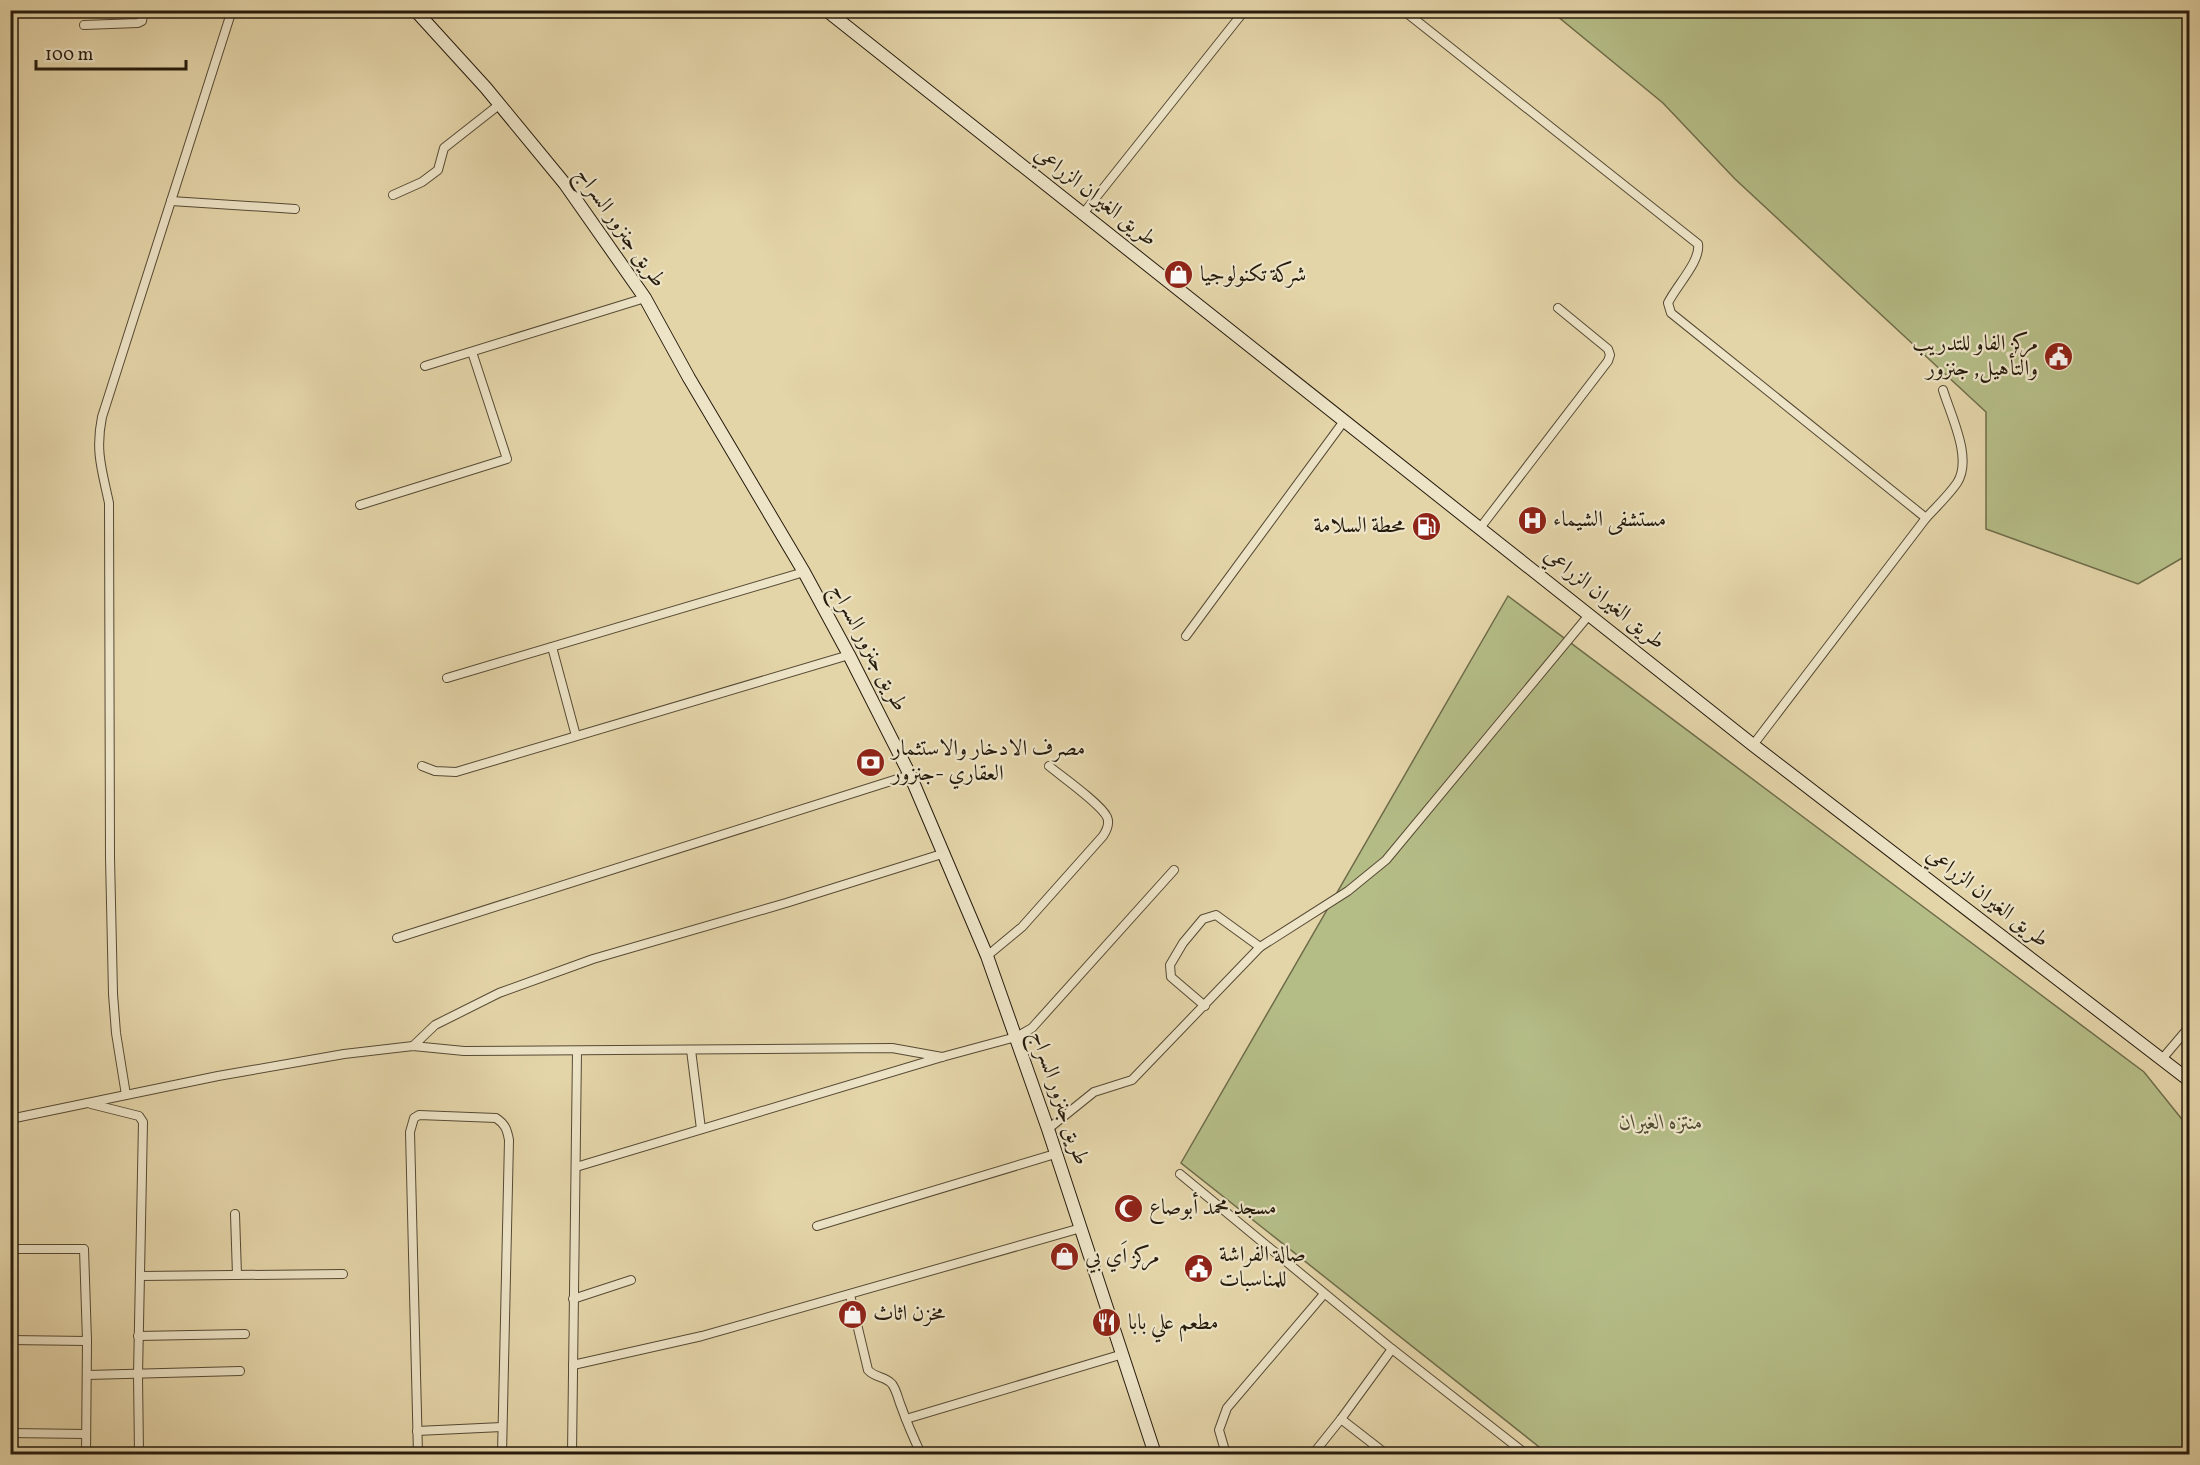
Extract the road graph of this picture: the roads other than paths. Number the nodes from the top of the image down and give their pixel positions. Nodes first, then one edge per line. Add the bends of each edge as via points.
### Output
1 (144, 10) edge
2 (232, 10) edge
3 (415, 10) edge
4 (826, 10) edge
5 (1245, 10) edge
6 (1403, 10) edge
7 (84, 25) dead end
8 (500, 104) junction
9 (393, 195) dead end
10 (171, 201) junction
11 (295, 209) dead end
12 (1083, 215) junction
13 (645, 298) junction
14 (1558, 308) dead end
15 (471, 352) junction
16 (424, 366) dead end
17 (1943, 390) dead end
18 (1344, 422) junction
19 (360, 505) dead end
20 (1926, 518) junction
21 (1480, 528) junction
22 (804, 572) junction
23 (1589, 615) junction
24 (1186, 636) dead end
25 (552, 646) junction
26 (849, 655) junction
27 (447, 678) dead end
28 (576, 736) junction
29 (1753, 745) junction
30 (422, 766) dead end
31 (1048, 766) dead end
32 (910, 775) junction
33 (945, 853) junction
34 (1174, 870) dead end
35 (397, 938) dead end
36 (1260, 947) junction
37 (987, 956) junction
38 (1205, 1006) junction
39 (2190, 1026) edge
40 (1016, 1037) junction
41 (413, 1047) junction
42 (691, 1050) junction
43 (577, 1051) junction
44 (942, 1057) junction
45 (2162, 1059) junction
46 (2190, 1081) edge
47 (126, 1095) junction
48 (89, 1104) junction
49 (10, 1119) edge
50 (701, 1129) junction
51 (1048, 1129) junction
52 (1055, 1154) junction
53 (576, 1167) junction
54 (1180, 1174) dead end
55 (235, 1214) dead end
56 (817, 1226) dead end
57 (1081, 1228) junction
58 (10, 1249) edge
59 (343, 1274) dead end
60 (237, 1275) junction
61 (140, 1276) junction
62 (632, 1280) dead end
63 (1324, 1294) junction
64 (850, 1295) junction
65 (573, 1299) junction
66 (244, 1334) dead end
67 (138, 1336) junction
68 (10, 1340) edge
69 (87, 1341) junction
70 (1392, 1349) junction
71 (1123, 1354) junction
72 (573, 1365) junction
73 (240, 1371) dead end
74 (87, 1375) junction
75 (138, 1375) junction
76 (906, 1419) junction
77 (1341, 1419) junction
78 (502, 1427) junction
79 (417, 1431) junction
80 (10, 1433) edge
81 (86, 1434) junction
82 (86, 1455) edge
83 (139, 1455) edge
84 (418, 1455) edge
85 (502, 1455) edge
86 (572, 1455) edge
87 (921, 1455) edge
88 (1155, 1455) edge
89 (1226, 1455) edge
90 (1313, 1455) edge
91 (1386, 1455) edge
92 (1526, 1455) edge

1 - 7 street via 138,23
2 - 10 street
3 - 8 street, طريق جنزور السراج
4 - 12 street, طريق الغيران الزراعي
5 - 12 street
6 - 20 street via 1698,244 1696,259 1668,303 1671,313
8 - 9 street via 444,148 438,170
8 - 13 street, طريق جنزور السراج via 572,193
10 - 11 street
10 - 47 street via 98,438 109,503 111,914 116,1033
12 - 18 street, طريق الغيران الزراعي
13 - 15 street
13 - 22 street, طريق جنزور السراج
14 - 21 street via 1608,349 1608,361
15 - 16 street
15 - 19 street via 507,459
17 - 20 street via 1964,455 1964,469 1957,483
18 - 21 street, طريق الغيران الزراعي
18 - 24 street
20 - 29 street
21 - 23 street, طريق الغيران الزراعي
22 - 25 street
22 - 26 street, طريق جنزور السراج
23 - 29 street, طريق الغيران الزراعي
23 - 36 street via 1386,860 1348,891
25 - 27 street
25 - 28 street
26 - 28 street
26 - 32 street, طريق جنزور السراج
28 - 30 street via 456,771 435,771
29 - 45 street, طريق الغيران الزراعي
31 - 37 street via 1100,809 1108,828 1023,927
32 - 33 street, طريق جنزور السراج
32 - 35 street
33 - 37 street, طريق جنزور السراج
33 - 41 street via 593,959 499,993 435,1025
34 - 40 street via 1032,1028
36 - 38 street
36 - 38 street via 1216,915 1203,919 1170,965 1171,977
37 - 40 street, طريق جنزور السراج
38 - 51 street via 1132,1080 1094,1092
39 - 45 street
40 - 44 street
40 - 51 street, طريق جنزور السراج
41 - 43 street
41 - 47 street via 344,1054
42 - 43 street
42 - 44 street via 892,1048
42 - 50 street
43 - 53 street
44 - 50 street
45 - 46 street, طريق الغيران الزراعي
47 - 48 street
48 - 49 street
48 - 61 street via 139,1116 143,1122
50 - 53 street
51 - 52 street, طريق جنزور السراج
52 - 56 street
52 - 57 street, طريق جنزور السراج
53 - 65 street
54 - 63 street
55 - 60 street
57 - 64 street
57 - 71 street, طريق جنزور السراج
58 - 69 street via 84,1249
59 - 60 street
60 - 61 street
61 - 67 street
62 - 65 street
63 - 70 street
63 - 89 street via 1227,1408 1219,1430
64 - 72 street via 702,1336
64 - 76 street via 868,1370 890,1382
65 - 72 street
66 - 67 street
67 - 75 street
68 - 69 street
69 - 74 street
70 - 77 street
70 - 92 street
71 - 76 street
71 - 88 street, طريق جنزور السراج
72 - 86 street
73 - 75 street
74 - 75 street
74 - 81 street
75 - 83 street
76 - 87 street
77 - 90 street
77 - 91 street
78 - 79 street
78 - 79 street via 507,1130 496,1118 419,1115 414,1118 410,1132
78 - 85 street
79 - 84 street
80 - 81 street
81 - 82 street

